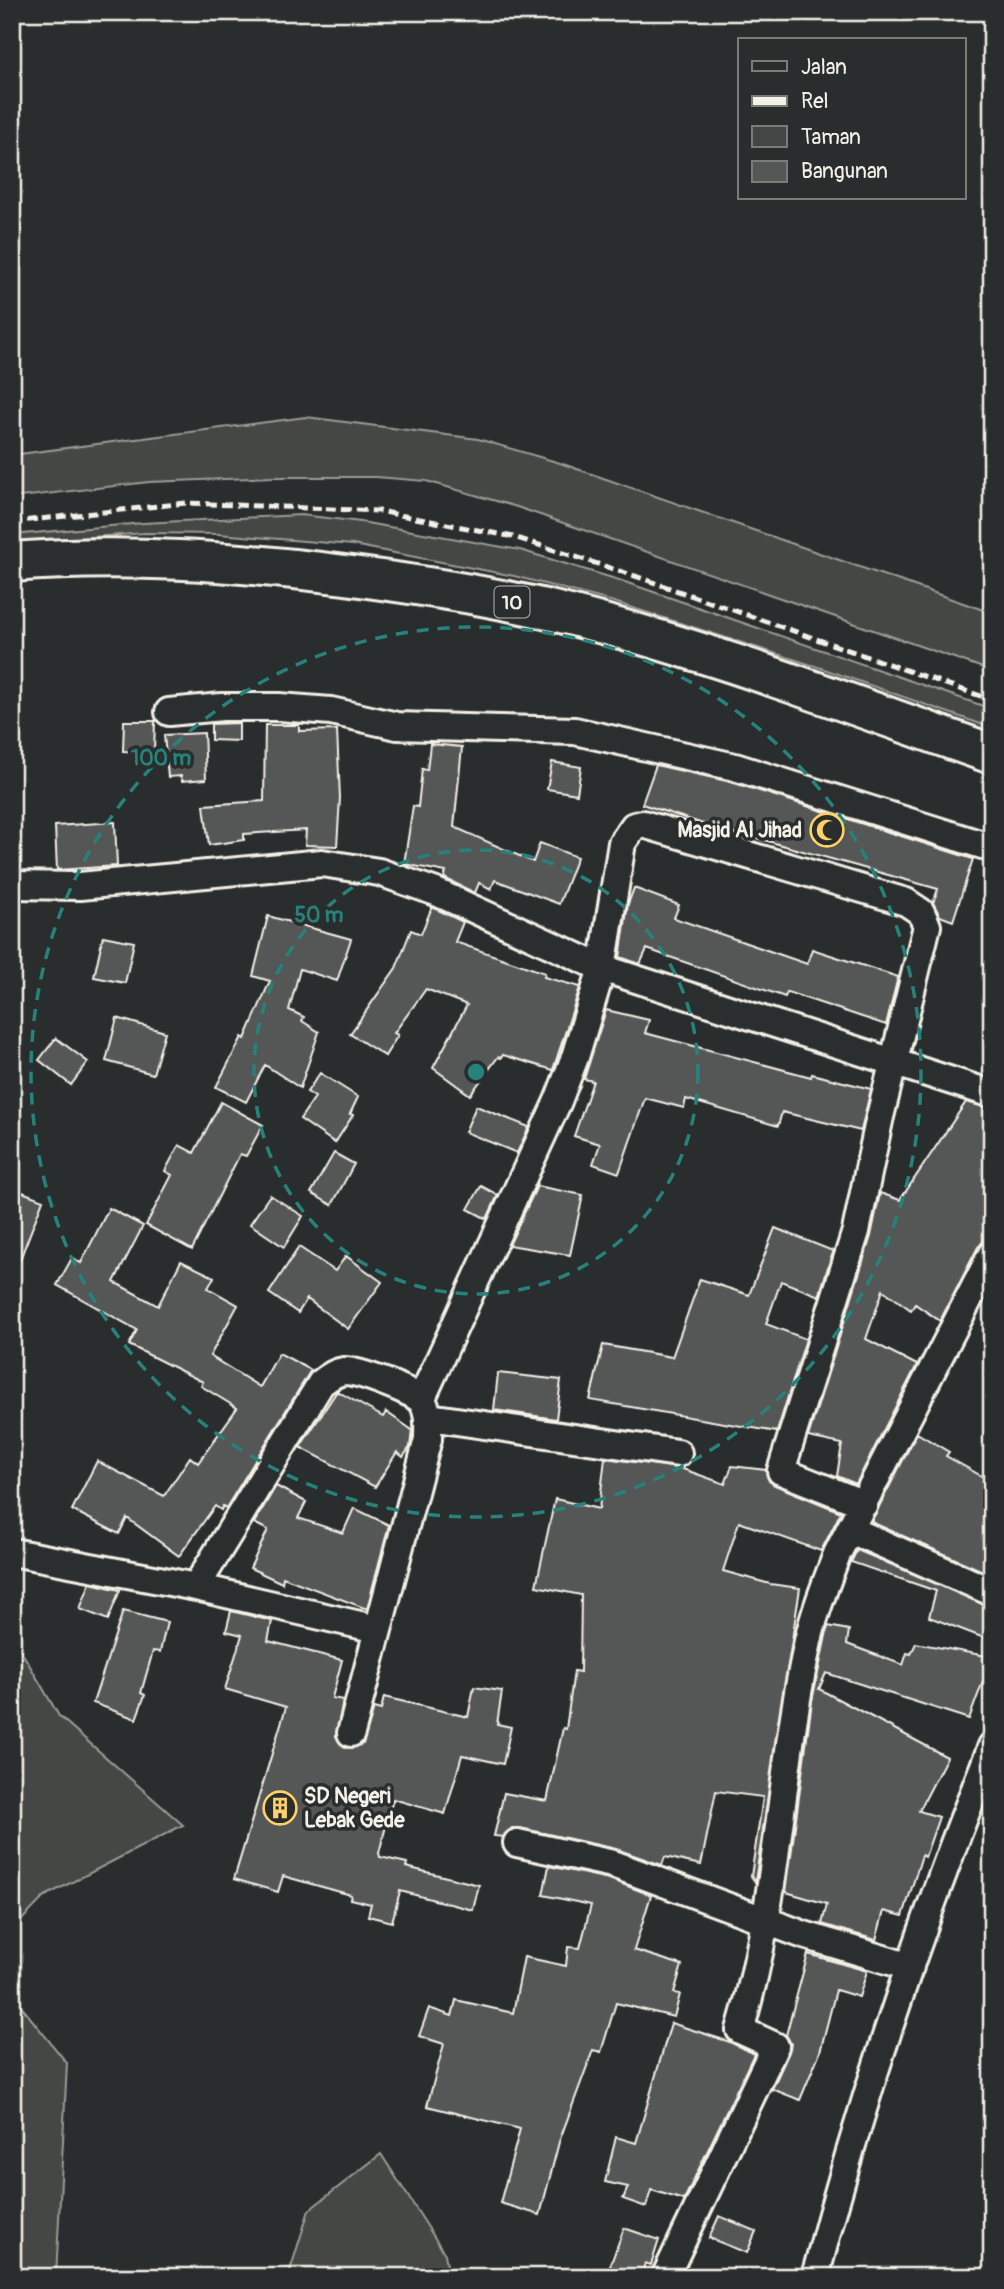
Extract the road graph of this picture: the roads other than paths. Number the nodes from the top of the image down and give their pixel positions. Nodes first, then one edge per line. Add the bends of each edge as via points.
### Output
1 (12, 562) edge
2 (169, 712) dead end
3 (992, 754) edge
4 (992, 848) edge
5 (12, 885) edge
6 (602, 968) junction
7 (894, 1063) junction
8 (992, 1094) edge
9 (992, 1254) edge
10 (425, 1409) junction
11 (678, 1453) dead end
12 (864, 1504) junction
13 (851, 1530) junction
14 (12, 1552) edge
15 (196, 1587) junction
16 (992, 1592) edge
17 (377, 1629) junction
18 (351, 1733) dead end
19 (992, 1746) edge
20 (517, 1843) dead end
21 (768, 1921) junction
22 (910, 1967) junction
23 (665, 2277) edge
24 (815, 2277) edge

1 - 3 highway, 10 via 172,558 264,565 490,597 705,655
2 - 4 street via 279,707 331,711 397,726 575,731 735,767
5 - 6 street via 80,886 322,863 348,865 436,892
6 - 7 street
6 - 7 street via 622,843 634,826 657,828 906,902 921,912 927,926
6 - 10 street via 558,1101
7 - 8 street
7 - 12 street via 856,1231 781,1471
9 - 12 street
10 - 11 street
10 - 15 street via 402,1389 348,1371 334,1373 321,1383
10 - 17 street via 428,1439
12 - 13 street
13 - 16 street
13 - 21 street via 837,1554 806,1650
14 - 15 street
15 - 17 street
17 - 18 street
19 - 22 street
20 - 21 street via 613,1864
21 - 22 street
21 - 23 street via 740,2030 775,2046
22 - 24 street via 837,2191

